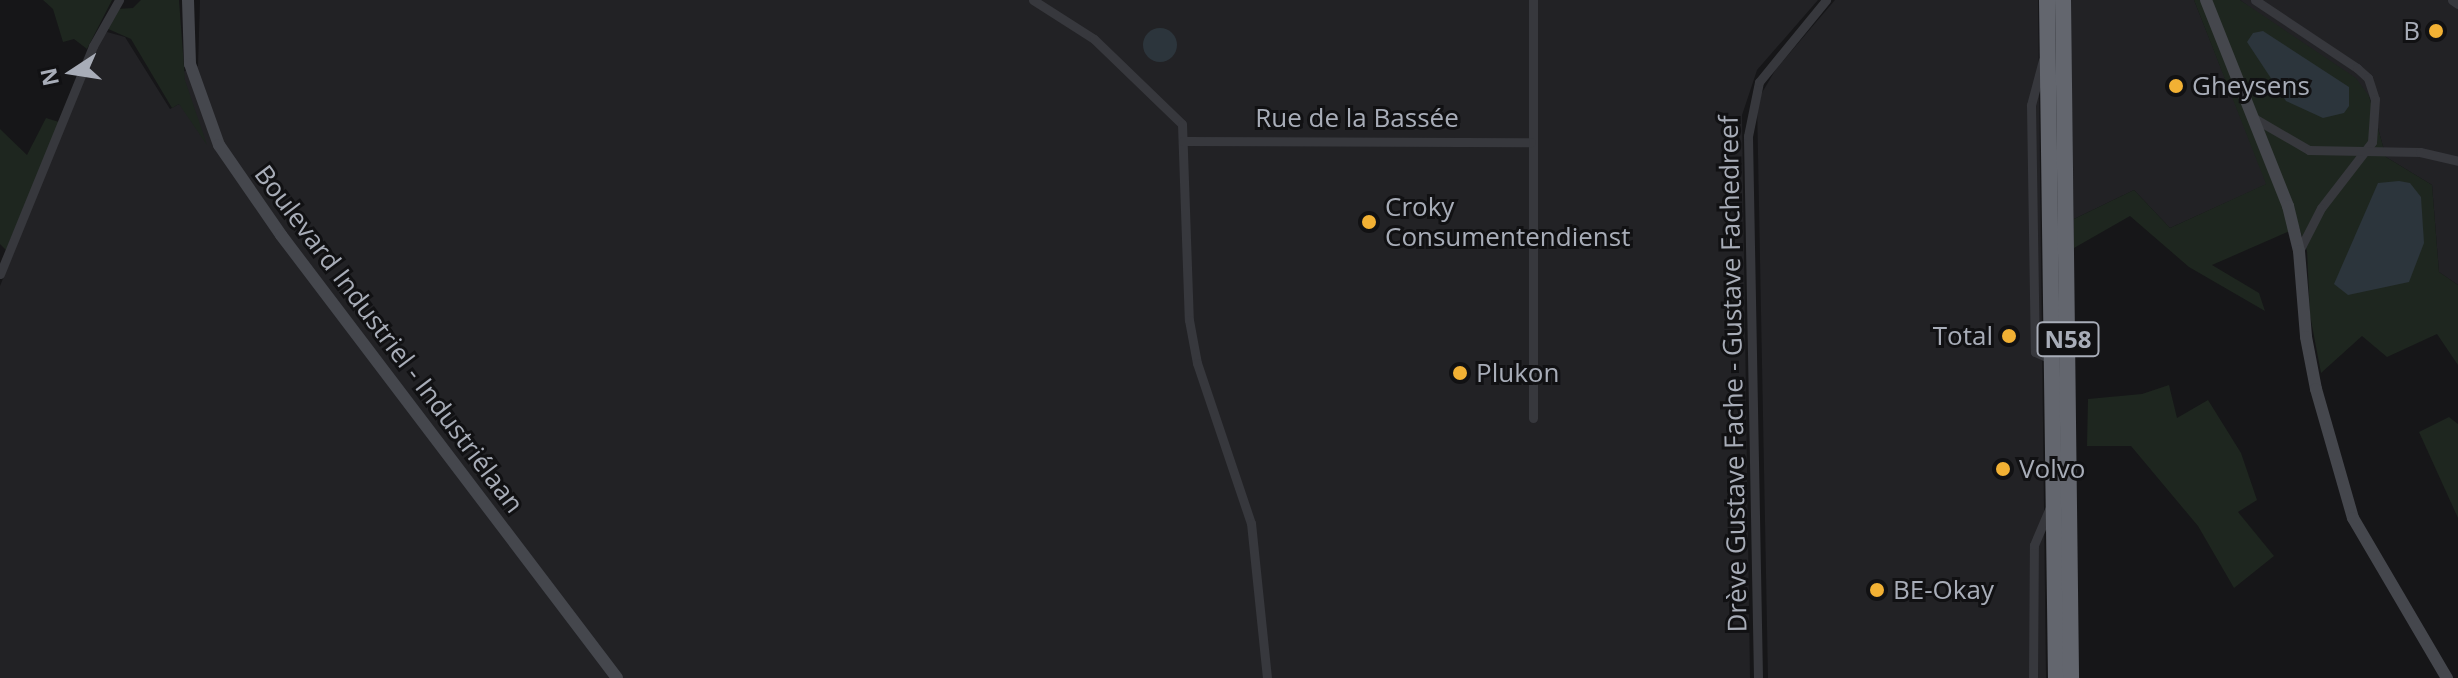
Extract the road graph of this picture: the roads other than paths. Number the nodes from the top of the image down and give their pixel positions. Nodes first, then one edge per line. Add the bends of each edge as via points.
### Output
1 (119, 0) edge
2 (188, 0) edge
3 (1033, 0) edge
4 (1533, 0) edge
5 (1826, 0) edge
6 (2047, 0) edge
7 (2063, 0) edge
8 (2206, 0) edge
9 (2255, 0) edge
10 (2452, 0) edge
11 (2458, 4) edge
12 (2246, 112) junction
13 (1183, 141) junction
14 (1531, 142) junction
15 (2365, 153) junction
16 (2458, 161) edge
17 (2299, 251) junction
18 (0, 274) edge
19 (1533, 418) dead end
20 (2053, 503) junction
21 (617, 678) edge
22 (1267, 678) edge
23 (1758, 678) edge
24 (2033, 678) edge
25 (2056, 678) edge
26 (2071, 678) edge
27 (2447, 678) edge

1 - 18 street via 93,46
2 - 21 main road, Boulevard Industriel - Industriélaan via 190,64 219,145 281,235
3 - 13 street via 1094,39 1180,118
4 - 14 street
5 - 23 street, Drève Gustave Fache - Gustave Fachedreef via 1759,82 1748,136
6 - 20 highway, N58
7 - 26 highway, N58
8 - 12 main road
9 - 15 street via 2368,78 2376,117
10 - 11 street
12 - 15 street via 2309,150
12 - 17 main road via 2288,206
13 - 14 street, Rue de la Bassée
13 - 22 street via 1182,233 1191,330 1251,523
14 - 19 street
15 - 16 street via 2420,152
15 - 17 street via 2321,208
17 - 27 main road via 2316,389 2353,518
20 - 24 street via 2034,545
20 - 25 highway, N58

